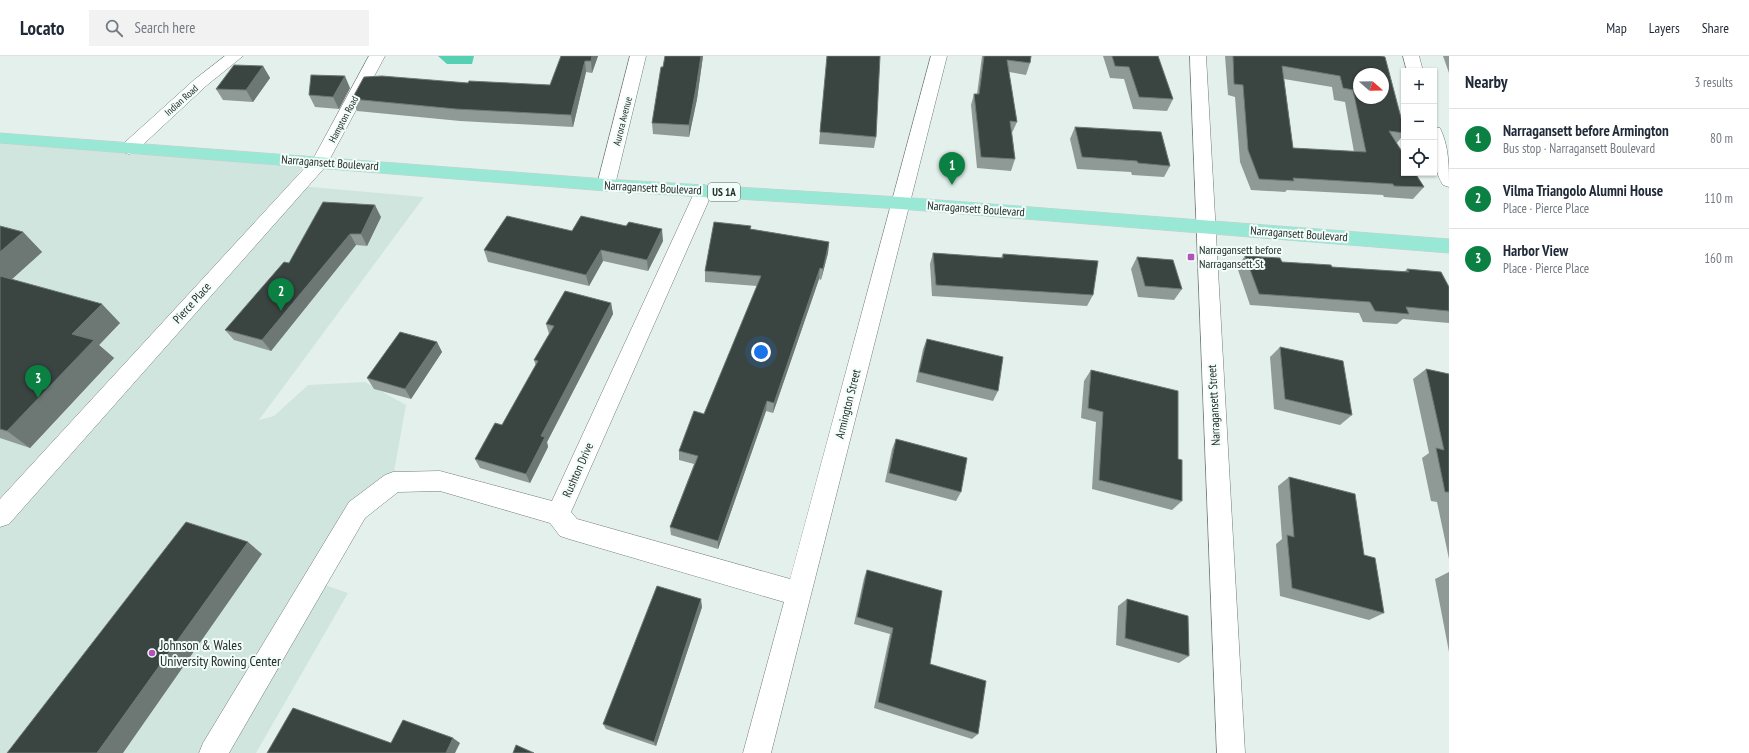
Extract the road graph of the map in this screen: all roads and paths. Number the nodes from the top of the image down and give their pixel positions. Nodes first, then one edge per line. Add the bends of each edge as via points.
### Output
1 (235, 56) edge
2 (377, 56) edge
3 (638, 56) edge
4 (939, 56) edge
5 (1198, 56) edge
6 (1411, 56) edge
7 (1414, 68) edge
8 (0, 138) edge
9 (1436, 140) edge
10 (129, 148) junction
11 (320, 162) junction
12 (1449, 181) edge
13 (606, 185) junction
14 (704, 190) junction
15 (900, 203) junction
16 (1206, 227) junction
17 (1449, 246) edge
18 (558, 514) junction
19 (0, 516) edge
20 (799, 594) junction
21 (213, 753) edge
22 (757, 753) edge
23 (1231, 753) edge

1 - 10 street, Indian Road via 200,83
2 - 11 street, Hampton Road
3 - 13 street, Aurora Avenue
4 - 15 street, Armington Street
5 - 16 street, Narragansett Street
6 - 7 street
8 - 10 main road, Narragansett Boulevard / US 1A
9 - 12 street
10 - 11 main road, Narragansett Boulevard / US 1A
11 - 13 main road, Narragansett Boulevard / US 1A
11 - 19 street, Pierce Place
13 - 14 main road, Narragansett Boulevard / US 1A
14 - 15 main road, Narragansett Boulevard / US 1A
14 - 18 street, Rushton Drive
15 - 16 main road, Narragansett Boulevard / US 1A
15 - 20 street, Armington Street
16 - 17 main road, Narragansett Boulevard / US 1A
16 - 23 street, Narragansett Street
18 - 20 street via 569,528
18 - 21 street via 440,481 394,482 357,510
20 - 22 street, Armington Street

